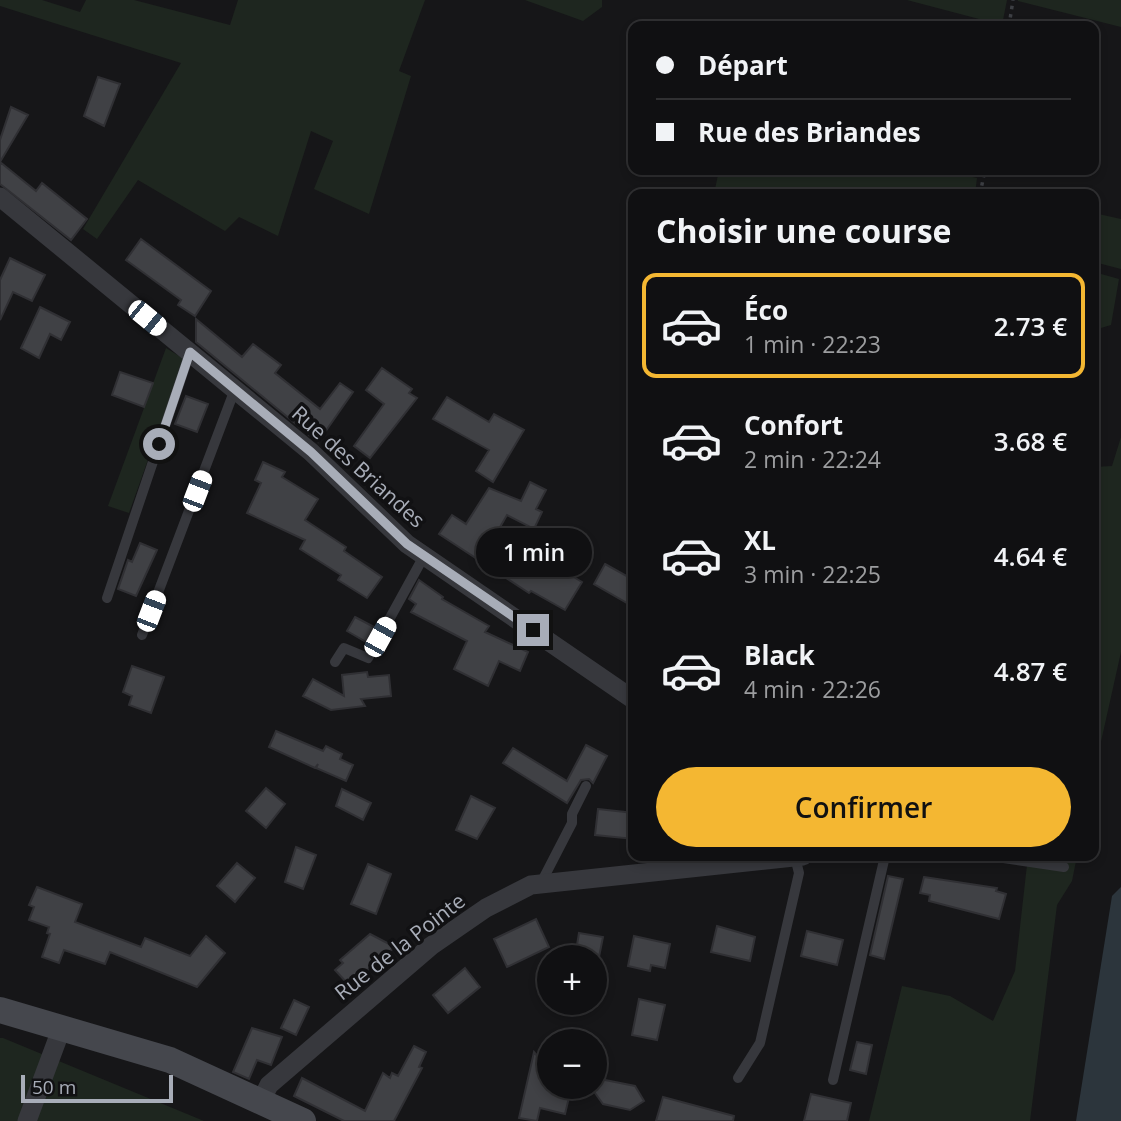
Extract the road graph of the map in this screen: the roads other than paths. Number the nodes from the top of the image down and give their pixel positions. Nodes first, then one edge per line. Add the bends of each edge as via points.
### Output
1 (0, 197) edge
2 (190, 352) junction
3 (235, 390) junction
4 (424, 556) junction
5 (107, 598) dead end
6 (142, 635) dead end
7 (335, 662) dead end
8 (628, 696) edge
9 (586, 786) dead end
10 (757, 861) edge
11 (796, 861) edge
12 (884, 861) edge
13 (1024, 861) edge
14 (1064, 867) dead end
15 (541, 884) junction
16 (0, 1010) edge
17 (62, 1027) junction
18 (738, 1078) dead end
19 (833, 1080) dead end
20 (261, 1101) junction
21 (27, 1121) edge
22 (303, 1121) edge

1 - 2 street, Rue des Briandes
2 - 3 street, Rue des Briandes
2 - 5 lane
3 - 4 street, Rue des Briandes via 311,452
3 - 6 lane
4 - 7 lane via 368,658 344,648
4 - 8 street, Rue des Briandes
9 - 15 lane
10 - 15 street, Rue de la Pointe
11 - 18 lane via 799,873 760,1043
12 - 19 lane
13 - 14 lane
15 - 20 street, Rue de la Pointe via 486,908 431,946 269,1085
16 - 17 main road
17 - 20 main road via 170,1060
17 - 21 street
20 - 22 main road

